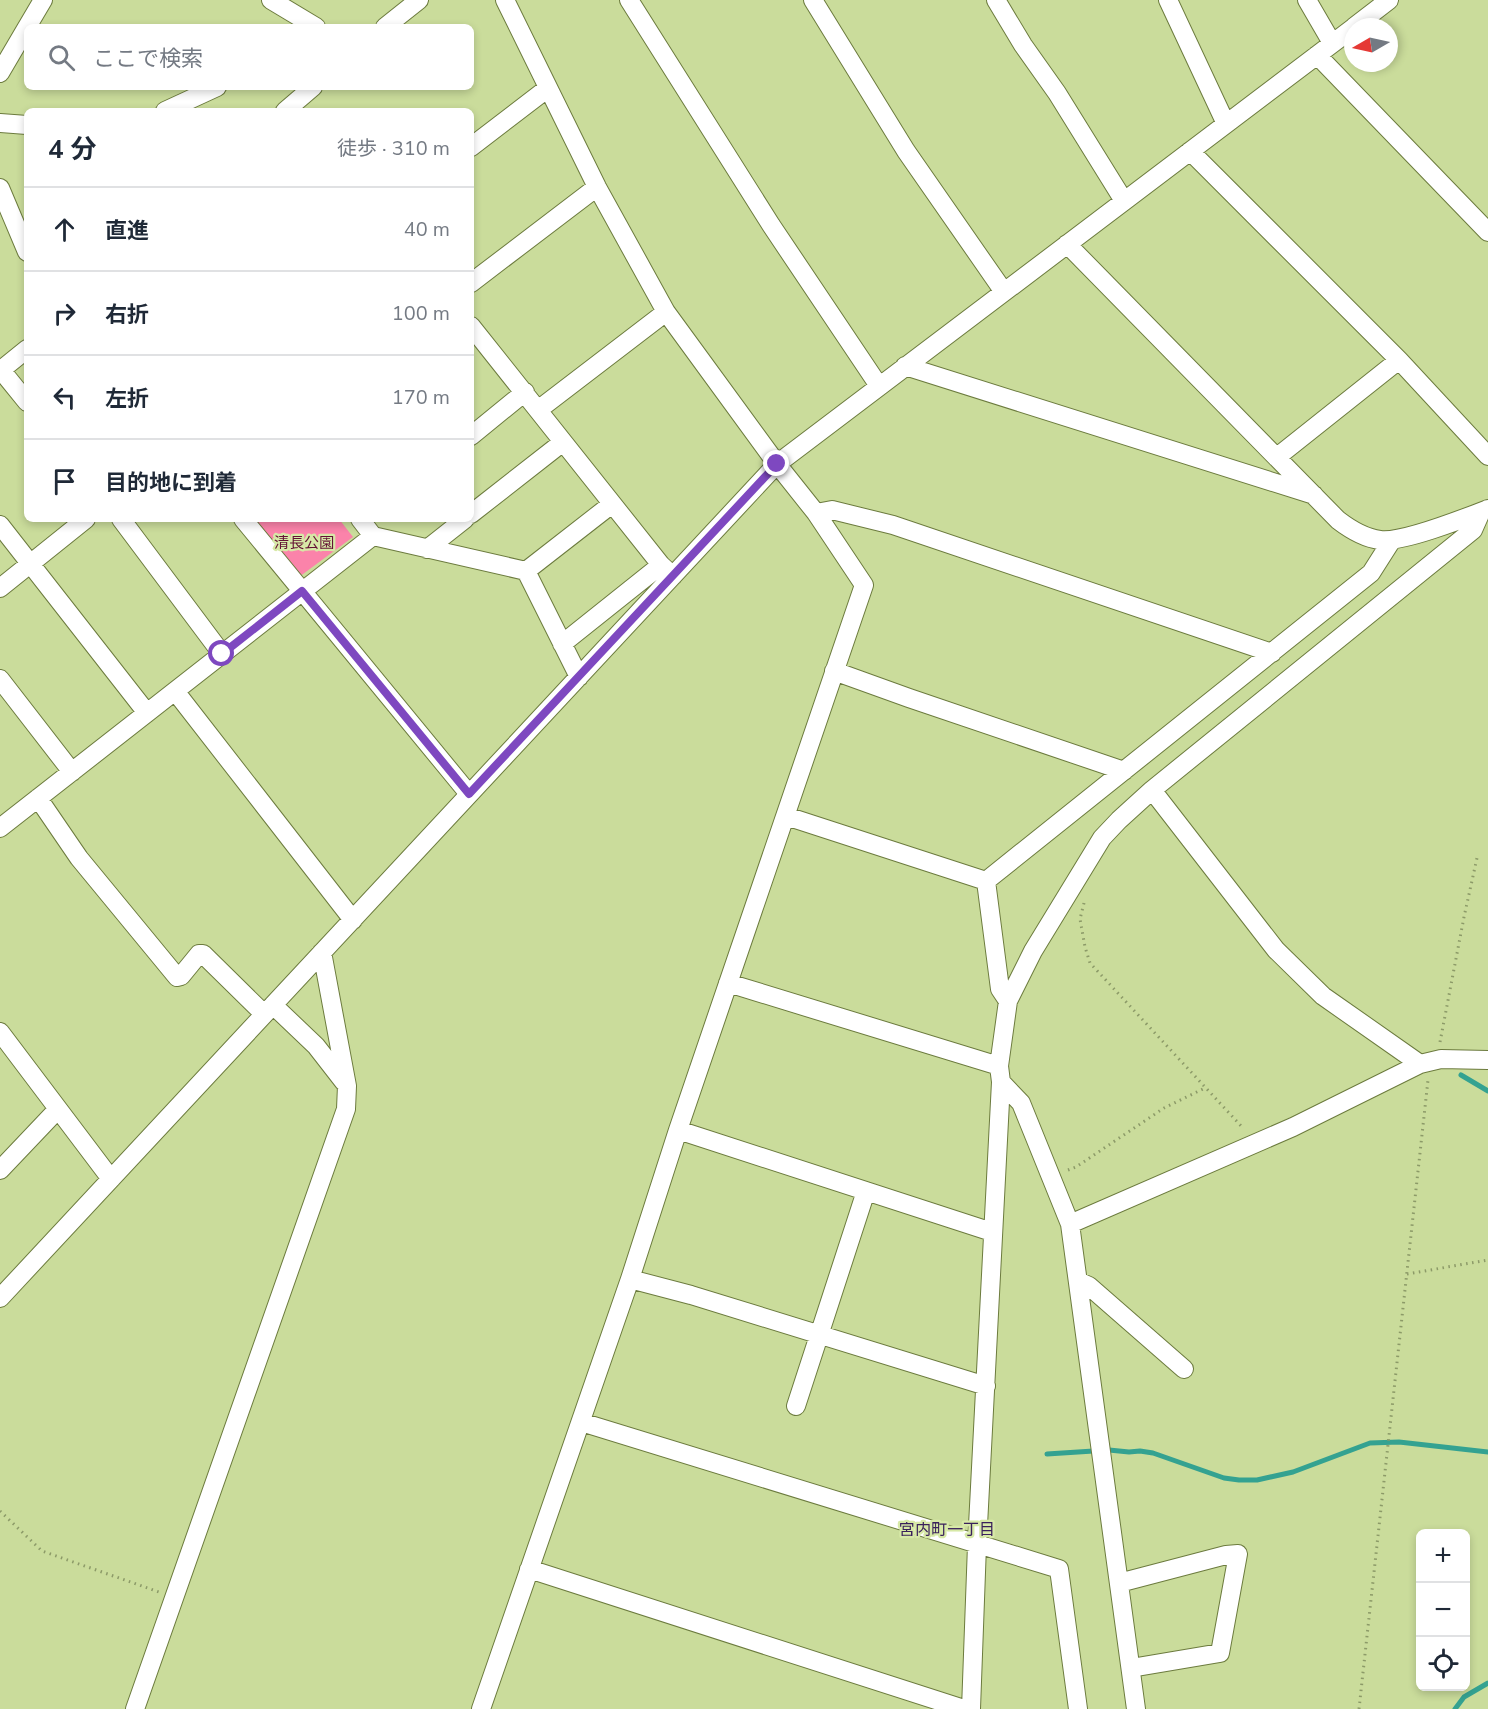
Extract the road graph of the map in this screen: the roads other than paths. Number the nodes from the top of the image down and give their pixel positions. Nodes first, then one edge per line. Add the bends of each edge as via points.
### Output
1 (44, 0) edge
2 (271, 0) edge
3 (419, 0) edge
4 (505, 0) edge
5 (629, 0) edge
6 (813, 0) edge
7 (996, 0) edge
8 (1168, 0) edge
9 (1307, 0) edge
10 (1389, 0) edge
11 (1365, 18) edge
12 (29, 24) edge
13 (311, 24) edge
14 (389, 24) edge
15 (24, 32) edge
16 (1344, 34) edge
17 (1332, 43) junction
18 (1317, 55) junction
19 (0, 71) edge
20 (548, 88) junction
21 (210, 90) edge
22 (310, 90) edge
23 (172, 108) edge
24 (294, 108) edge
25 (0, 123) edge
26 (1226, 124) junction
27 (24, 125) edge
28 (474, 145) edge
29 (1190, 151) junction
30 (597, 187) junction
31 (0, 188) edge
32 (1124, 201) junction
33 (1488, 232) edge
34 (1066, 244) junction
35 (24, 245) edge
36 (474, 281) edge
37 (1004, 292) junction
38 (666, 312) junction
39 (474, 330) edge
40 (24, 351) edge
41 (1399, 360) junction
42 (905, 366) junction
43 (0, 369) edge
44 (879, 386) junction
45 (525, 392) junction
46 (24, 398) edge
47 (538, 410) junction
48 (474, 434) edge
49 (563, 442) junction
50 (1488, 456) edge
51 (1277, 457) junction
52 (777, 464) junction
53 (1315, 496) junction
54 (612, 504) junction
55 (1485, 510) edge
56 (474, 512) edge
57 (816, 513) junction
58 (82, 522) edge
59 (123, 522) edge
60 (245, 522) edge
61 (461, 522) edge
62 (366, 524) edge
63 (0, 525) edge
64 (1392, 540) junction
65 (427, 549) junction
66 (30, 564) junction
67 (667, 571) junction
68 (526, 572) junction
69 (0, 588) edge
70 (302, 591) junction
71 (562, 644) junction
72 (1272, 652) junction
73 (222, 654) junction
74 (834, 671) junction
75 (579, 677) junction
76 (0, 679) edge
77 (176, 691) junction
78 (147, 713) junction
79 (1124, 771) junction
80 (72, 772) junction
81 (1152, 790) junction
82 (469, 794) junction
83 (38, 798) junction
84 (786, 816) junction
85 (0, 828) edge
86 (986, 881) junction
87 (353, 920) junction
88 (322, 952) junction
89 (728, 983) junction
90 (1008, 1001) junction
91 (268, 1009) junction
92 (0, 1032) edge
93 (1488, 1060) edge
94 (1429, 1062) junction
95 (1000, 1074) junction
96 (347, 1086) junction
97 (58, 1109) junction
98 (678, 1130) junction
99 (0, 1170) edge
100 (111, 1179) junction
101 (866, 1191) junction
102 (1070, 1224) junction
103 (992, 1232) junction
104 (630, 1278) junction
105 (1077, 1281) junction
106 (0, 1298) edge
107 (819, 1335) junction
108 (1184, 1369) dead end
109 (986, 1386) junction
110 (796, 1406) dead end
111 (581, 1422) junction
112 (977, 1545) junction
113 (530, 1569) junction
114 (1119, 1582) junction
115 (1131, 1668) junction
116 (135, 1709) edge
117 (481, 1709) edge
118 (964, 1709) edge
119 (971, 1709) edge
120 (1078, 1709) edge
121 (1136, 1709) edge

1 - 12 street
2 - 13 street
3 - 14 street
4 - 20 street
5 - 44 street via 771,225
6 - 37 street via 906,151
7 - 32 street
8 - 26 street
9 - 17 street
10 - 11 street
15 - 19 street
16 - 17 street
17 - 18 street
18 - 26 street
18 - 33 street
20 - 28 street
20 - 30 street
21 - 23 street
22 - 24 street
25 - 27 street
26 - 29 street
29 - 32 street
29 - 41 street
30 - 36 street
30 - 38 street
31 - 35 street
32 - 34 street
34 - 37 street
34 - 51 street
37 - 42 street
38 - 47 street
38 - 52 street
39 - 45 street
40 - 43 street
41 - 50 street
41 - 51 street
42 - 44 street
42 - 53 street
43 - 46 street
44 - 52 street
45 - 47 street
45 - 48 street
47 - 49 street
49 - 54 street
49 - 56 street
51 - 53 street
52 - 57 street
52 - 67 street
53 - 64 street via 1352,531
54 - 67 street
54 - 68 street
55 - 64 street
55 - 81 street via 1473,530
57 - 72 street via 832,510 893,525
57 - 74 street via 864,585
58 - 66 street
59 - 73 street
60 - 70 street
61 - 65 street
62 - 65 street
62 - 70 street
63 - 66 street
64 - 72 street via 1371,573
65 - 68 street
66 - 69 street
66 - 78 street
67 - 71 street
67 - 75 street
68 - 71 street
70 - 73 street
70 - 82 street
71 - 75 street
72 - 79 street
73 - 77 street
74 - 79 street
74 - 84 street
75 - 82 street
76 - 80 street
77 - 78 street
77 - 87 street
78 - 80 street
79 - 86 street
80 - 83 street
81 - 90 street via 1102,838 1033,951
81 - 94 street via 1276,950 1323,996
82 - 87 street
83 - 85 street
83 - 91 street via 79,858 177,977 203,954
84 - 86 street
84 - 89 street
86 - 90 street via 1000,990
87 - 88 street
88 - 91 street
88 - 96 street
89 - 95 street
89 - 98 street
90 - 95 street
91 - 96 street via 316,1046
91 - 100 street
92 - 97 street
93 - 94 street
94 - 102 street via 1293,1127
95 - 102 street via 1021,1103
95 - 103 street
96 - 116 street via 346,1109
97 - 99 street
97 - 100 street
98 - 101 street
98 - 104 street
100 - 106 street
101 - 103 street
101 - 107 street
102 - 105 street
103 - 109 street
104 - 107 street
104 - 111 street
105 - 108 street via 1089,1286
105 - 114 street
107 - 109 street
107 - 110 street
109 - 112 street
111 - 112 street
111 - 113 street
112 - 119 street
112 - 120 street via 1059,1569
113 - 117 street
113 - 118 street
114 - 115 street
114 - 115 street via 1238,1554 1220,1653
115 - 121 street

